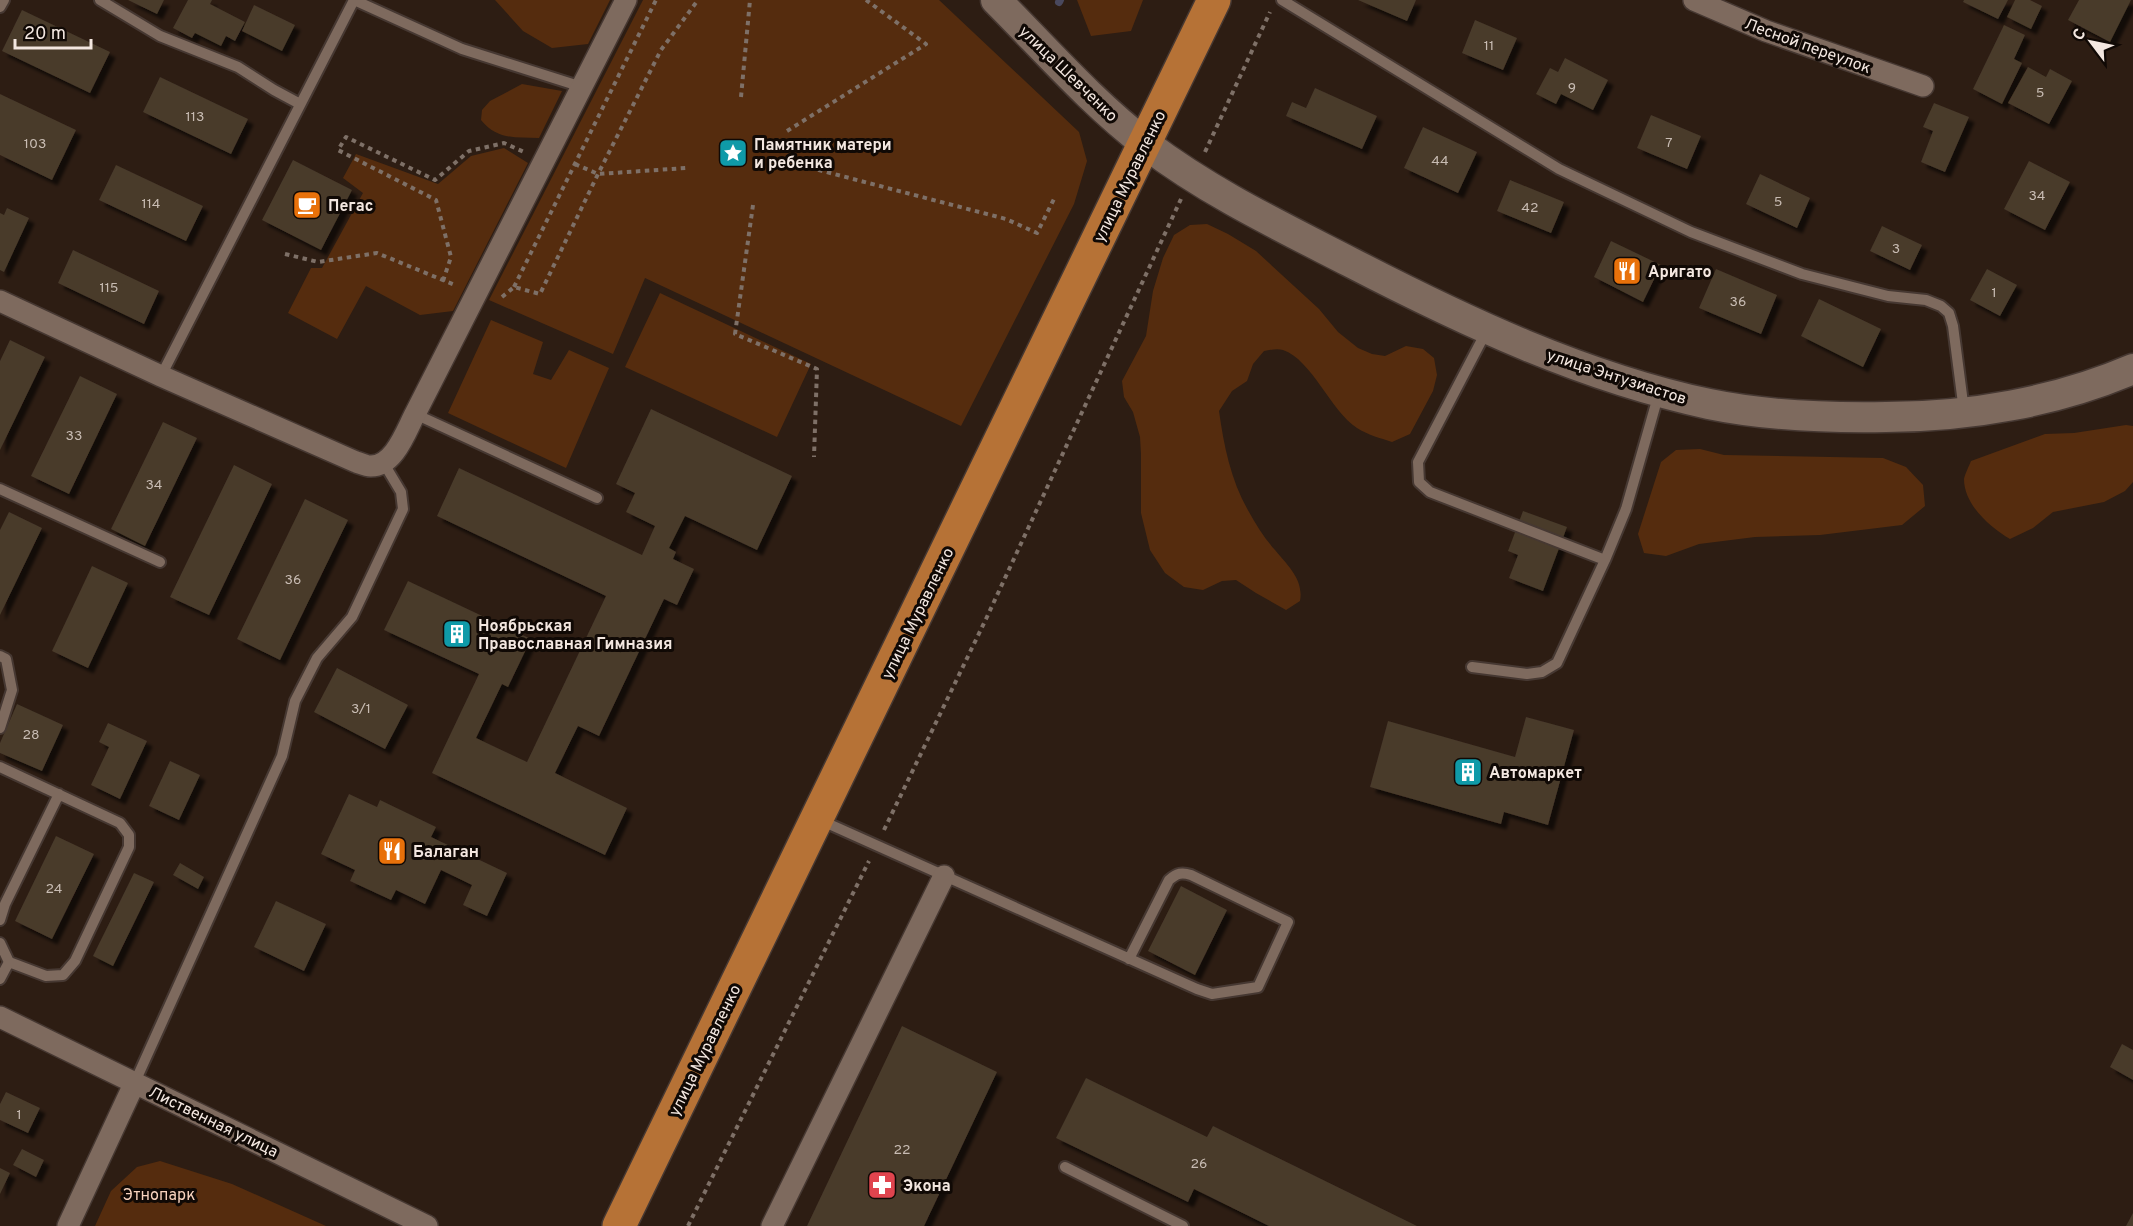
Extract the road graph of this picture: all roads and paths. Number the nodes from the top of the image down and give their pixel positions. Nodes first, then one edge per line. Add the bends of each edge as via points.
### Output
1 (4, 0) edge
2 (100, 0) edge
3 (354, 0) edge
4 (626, 0) edge
5 (656, 0) edge
6 (698, 0) edge
7 (750, 0) edge
8 (866, 0) edge
9 (996, 0) edge
10 (1214, 0) edge
11 (1282, 0) edge
12 (1694, 0) edge
13 (0, 7) edge
14 (1271, 11) dead end
15 (1923, 86) dead end
16 (582, 87) junction
17 (741, 97) dead end
18 (300, 104) junction
19 (787, 131) dead end
20 (1145, 143) junction
21 (533, 156) dead end
22 (792, 163) dead end
23 (575, 164) junction
24 (686, 168) dead end
25 (598, 174) junction
26 (1192, 177) junction
27 (1054, 199) dead end
28 (753, 205) dead end
29 (285, 254) dead end
30 (443, 280) junction
31 (514, 286) junction
32 (475, 294) junction
33 (0, 301) edge
34 (1488, 329) junction
35 (2133, 369) edge
36 (161, 376) junction
37 (1660, 392) junction
38 (1965, 413) junction
39 (415, 414) junction
40 (814, 457) dead end
41 (383, 462) junction
42 (0, 489) edge
43 (597, 498) dead end
44 (1605, 560) junction
45 (160, 562) dead end
46 (0, 656) edge
47 (1472, 668) dead end
48 (0, 728) edge
49 (0, 767) edge
50 (59, 794) junction
51 (817, 819) junction
52 (876, 846) junction
53 (944, 876) junction
54 (0, 920) edge
55 (0, 943) edge
56 (1129, 959) junction
57 (9, 962) junction
58 (0, 979) edge
59 (0, 1017) edge
60 (135, 1082) junction
61 (1065, 1167) dead end
62 (68, 1226) edge
63 (426, 1226) edge
64 (619, 1226) edge
65 (688, 1226) edge
66 (772, 1226) edge
67 (1183, 1226) edge

1 - 13 lane
2 - 18 lane via 160,36 238,67
3 - 16 lane via 462,50
3 - 18 lane
4 - 16 street
5 - 23 path
6 - 25 path via 661,50
7 - 17 path
8 - 19 path via 926,44
9 - 20 street, улица Шевченко via 1089,94
10 - 20 main road, улица Муравленко
11 - 38 lane via 1559,169 1691,232 1802,274 1941,306 1949,313 1953,326
12 - 15 street, Лесной переулок via 1766,31
14 - 26 path
16 - 32 street
18 - 36 lane
20 - 26 street, улица Энтузиастов
20 - 51 main road, улица Муравленко
21 - 30 path via 504,143 469,151 435,180 346,137 338,150 436,200 451,257
22 - 27 path via 1005,219 1037,233
23 - 25 path
23 - 31 path
24 - 25 path
25 - 31 path via 540,294
26 - 34 street, улица Энтузиастов via 1375,275
26 - 52 path
28 - 40 path via 735,334 817,369
29 - 30 path via 318,262 377,253
30 - 32 path
31 - 32 path via 495,303
32 - 39 street
33 - 36 street
34 - 37 street, улица Энтузиастов via 1570,363
34 - 44 lane via 1418,462 1419,482 1430,492
35 - 38 street, улица Энтузиастов via 2066,393
36 - 41 street via 356,462 371,466
37 - 38 street, улица Энтузиастов via 1720,406 1805,416 1913,417
37 - 44 lane via 1626,509
39 - 41 street via 394,453
39 - 43 lane
41 - 60 lane via 401,492 403,509 352,617 317,658 295,701 282,756
42 - 45 lane
44 - 47 lane via 1557,663 1542,672 1527,674
46 - 48 lane via 6,659 12,690
49 - 50 lane
50 - 54 lane
50 - 57 lane via 120,823 129,835 129,848 75,960 63,975 46,976
51 - 52 lane
51 - 64 main road, улица Муравленко
52 - 53 lane
52 - 65 path
53 - 56 lane
53 - 66 street
55 - 57 lane
56 - 56 lane via 1169,880 1176,874 1191,876 1288,922 1258,987 1212,994
57 - 58 lane
59 - 60 street, Лиственная улица
60 - 62 street
60 - 63 street, Лиственная улица
61 - 67 lane

